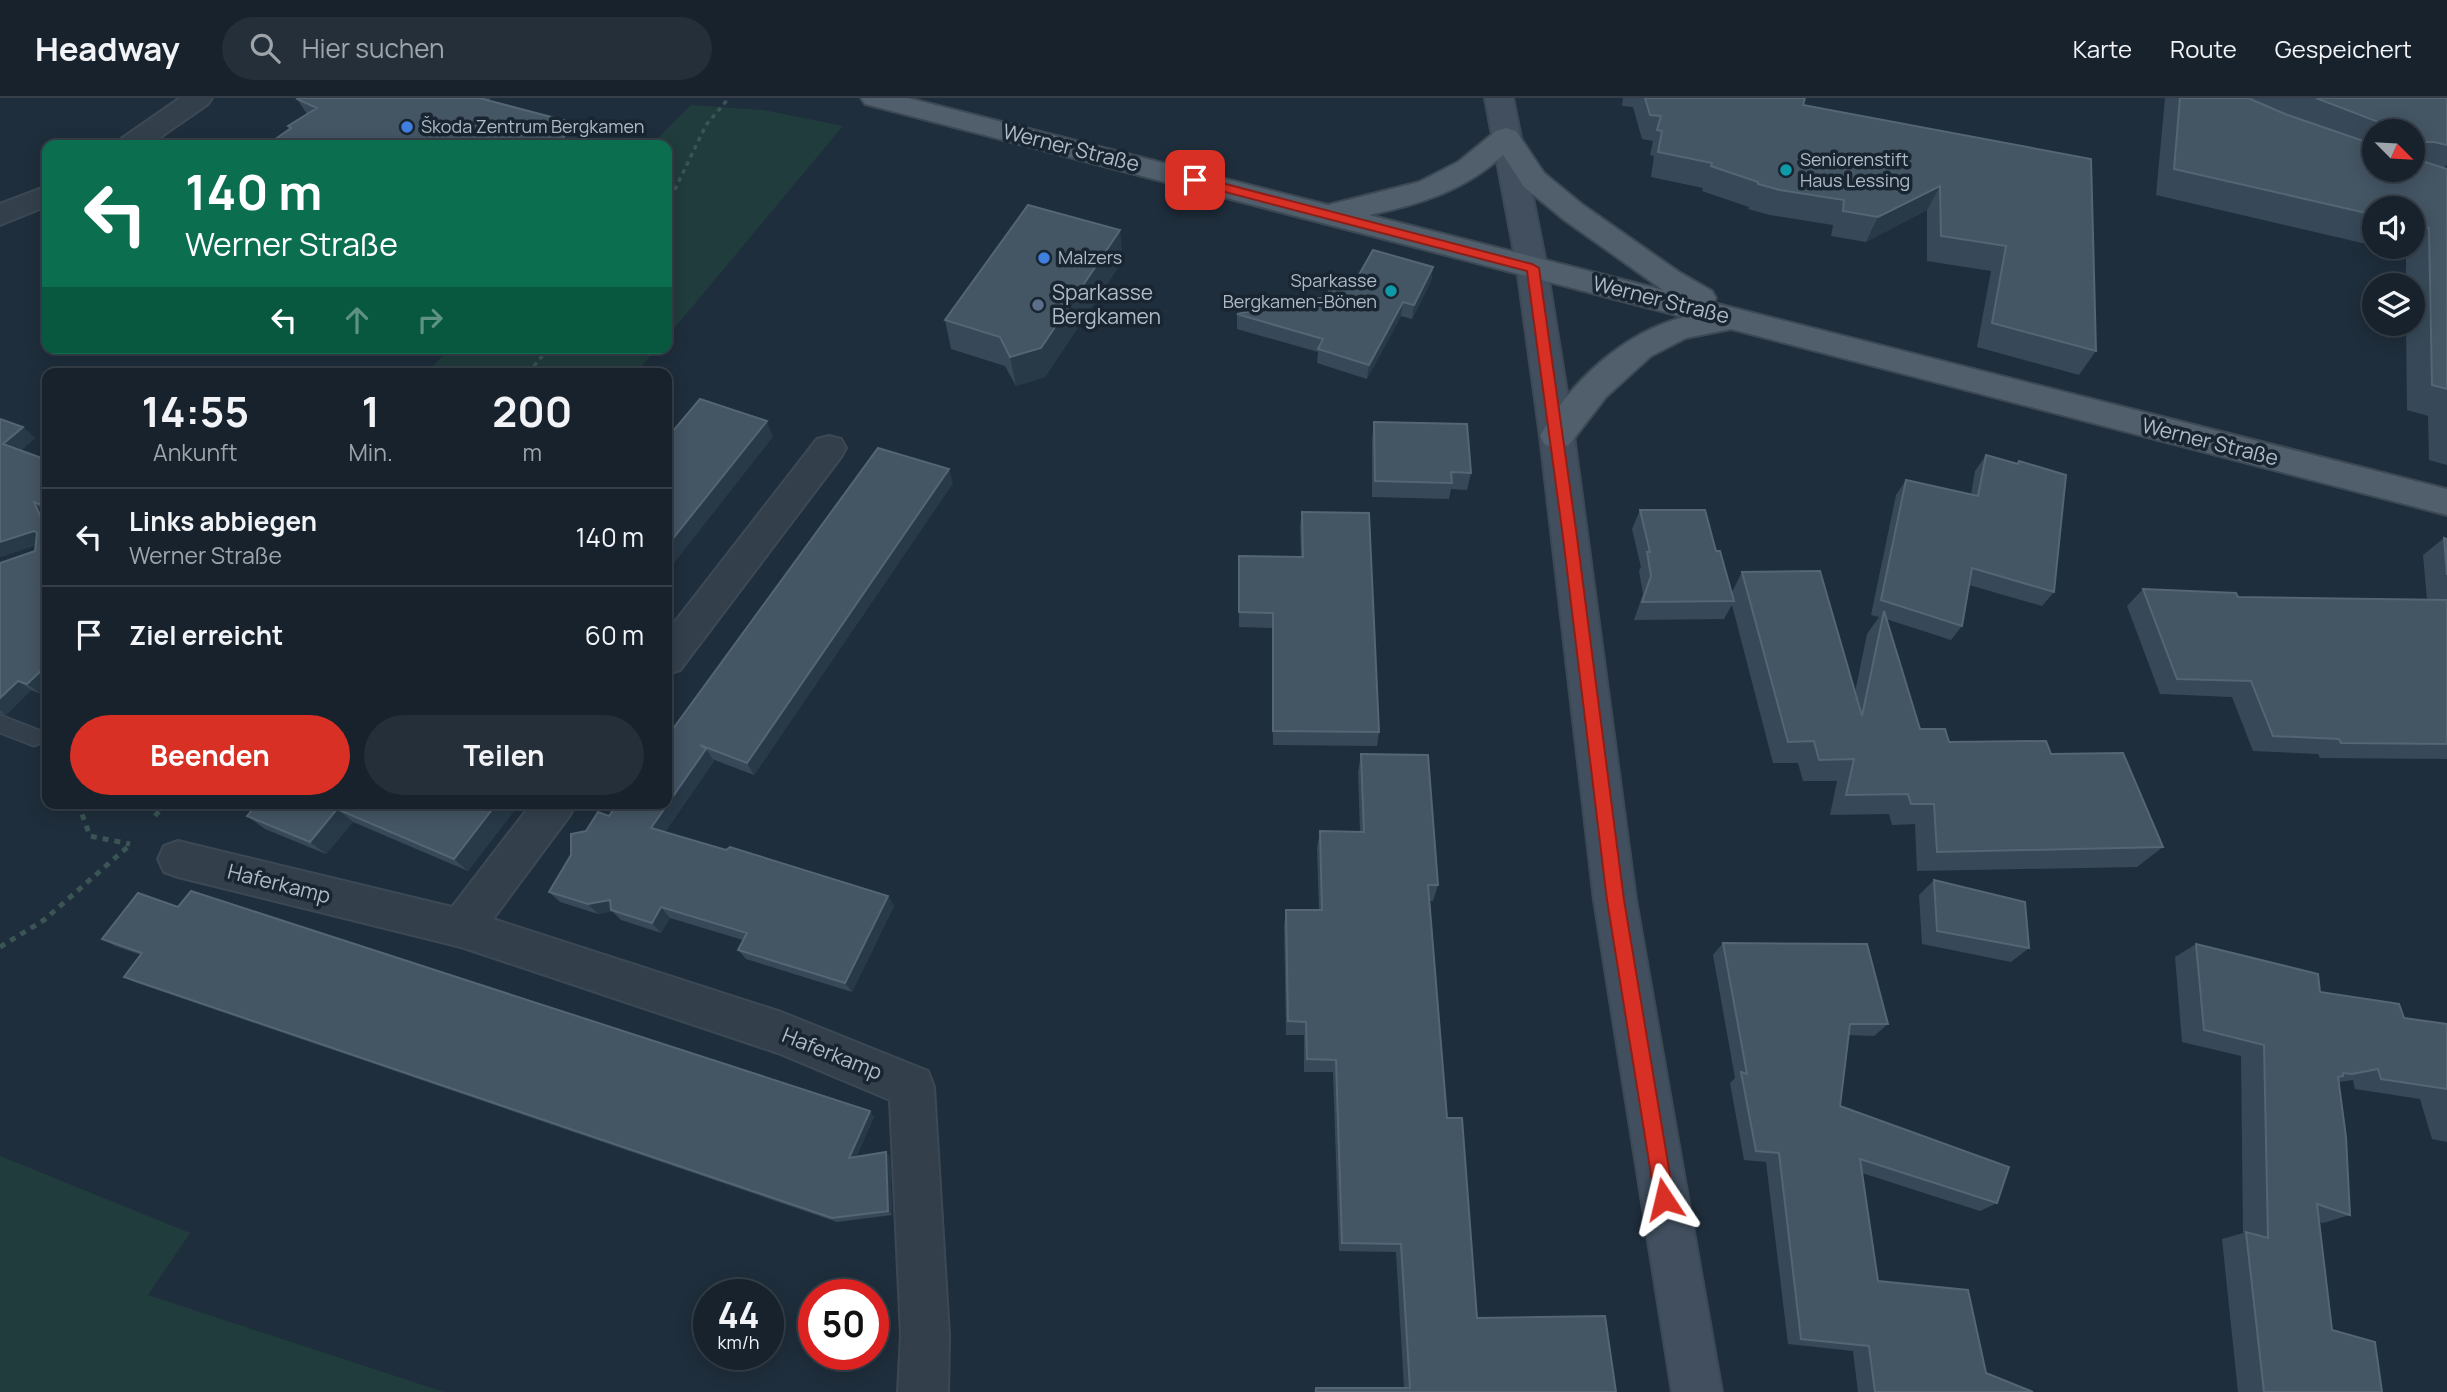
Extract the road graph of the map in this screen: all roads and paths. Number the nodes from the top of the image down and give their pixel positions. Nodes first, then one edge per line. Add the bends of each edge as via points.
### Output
1 (198, 98) edge
2 (730, 98) edge
3 (875, 98) edge
4 (1499, 98) edge
5 (1506, 137) junction
6 (138, 140) edge
7 (672, 196) edge
8 (42, 197) edge
9 (1325, 214) junction
10 (0, 215) edge
11 (1532, 268) junction
12 (1737, 318) junction
13 (544, 354) edge
14 (532, 368) edge
15 (1557, 436) junction
16 (829, 448) dead end
17 (2447, 502) edge
18 (672, 652) edge
19 (0, 724) edge
20 (34, 737) dead end
21 (80, 809) edge
22 (161, 809) edge
23 (551, 809) edge
24 (148, 824) dead end
25 (140, 834) dead end
26 (131, 845) junction
27 (178, 859) joint
28 (461, 928) junction
29 (0, 947) edge
30 (923, 1392) edge
31 (1697, 1392) edge

1 - 6 street
2 - 7 path via 706,125
3 - 9 main road, Werner Straße
4 - 5 main road
5 - 9 main road via 1483,161 1434,189
5 - 11 main road
5 - 12 main road via 1534,180 1573,212 1668,279
8 - 10 street
9 - 11 main road, Werner Straße
11 - 12 main road, Werner Straße
11 - 15 main road
12 - 15 main road via 1675,330 1634,351 1597,384
12 - 17 main road, Werner Straße
13 - 14 path
15 - 31 main road via 1619,926
16 - 18 street
19 - 20 lane
21 - 26 path via 90,836
22 - 24 path
23 - 28 street
25 - 26 path
26 - 27 path
26 - 29 path via 44,920
27 - 28 street, Haferkamp
28 - 30 street, Haferkamp via 780,1033 912,1087 925,1335

